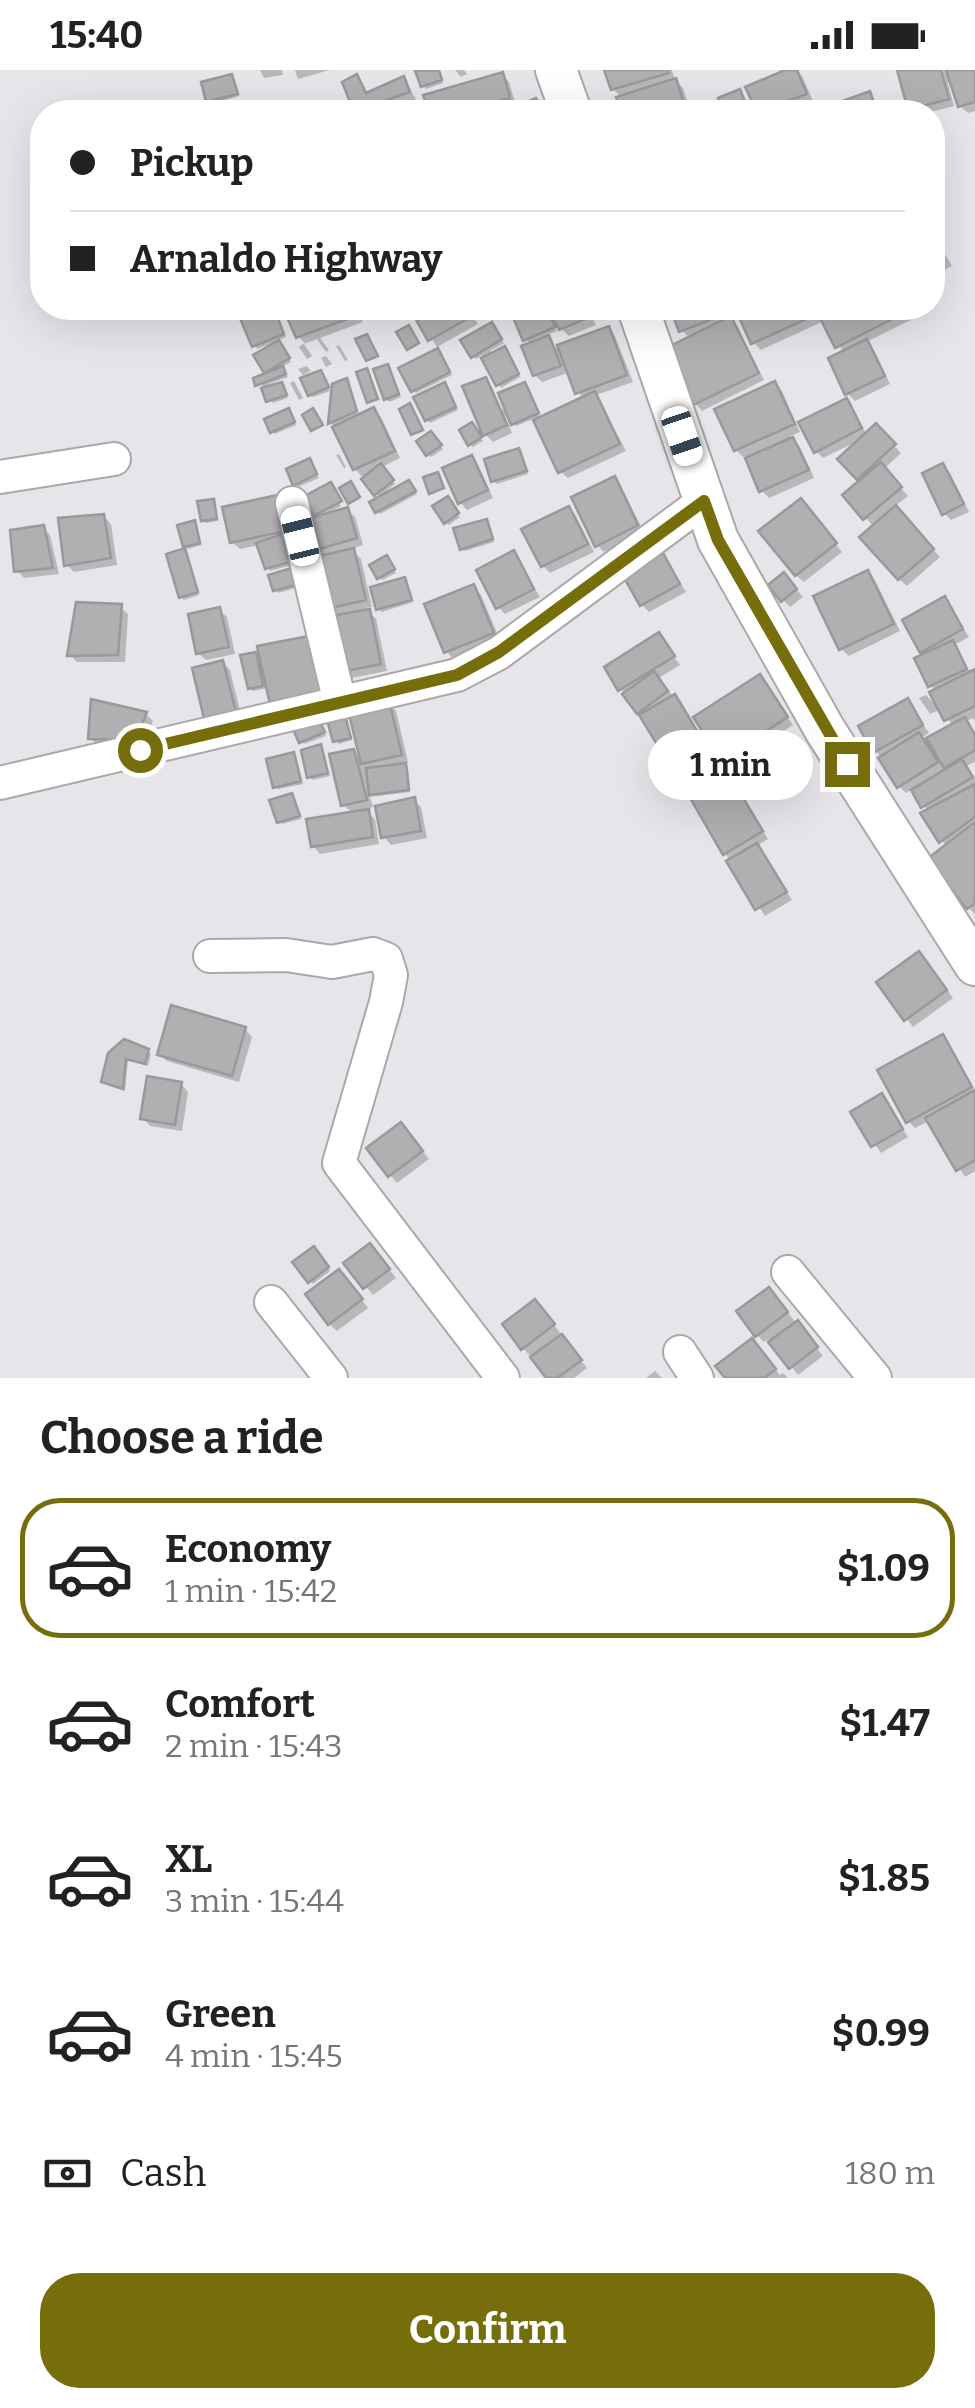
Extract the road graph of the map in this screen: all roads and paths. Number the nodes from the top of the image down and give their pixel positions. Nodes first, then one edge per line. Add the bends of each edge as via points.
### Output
1 (556, 70) edge
2 (566, 100) edge
3 (642, 320) edge
4 (114, 459) dead end
5 (0, 477) edge
6 (704, 501) junction
7 (292, 503) dead end
8 (340, 703) junction
9 (0, 782) edge
10 (210, 956) dead end
11 (975, 965) edge
12 (788, 1272) dead end
13 (271, 1302) dead end
14 (858, 1372) edge
15 (330, 1378) edge
16 (503, 1378) edge

1 - 2 main road
3 - 6 main road
4 - 5 street
6 - 8 street via 499,652 457,675
6 - 11 main road via 718,540 826,730
7 - 8 street
8 - 9 street
10 - 16 street via 386,959 386,1002 339,1164
12 - 14 street
13 - 15 street

